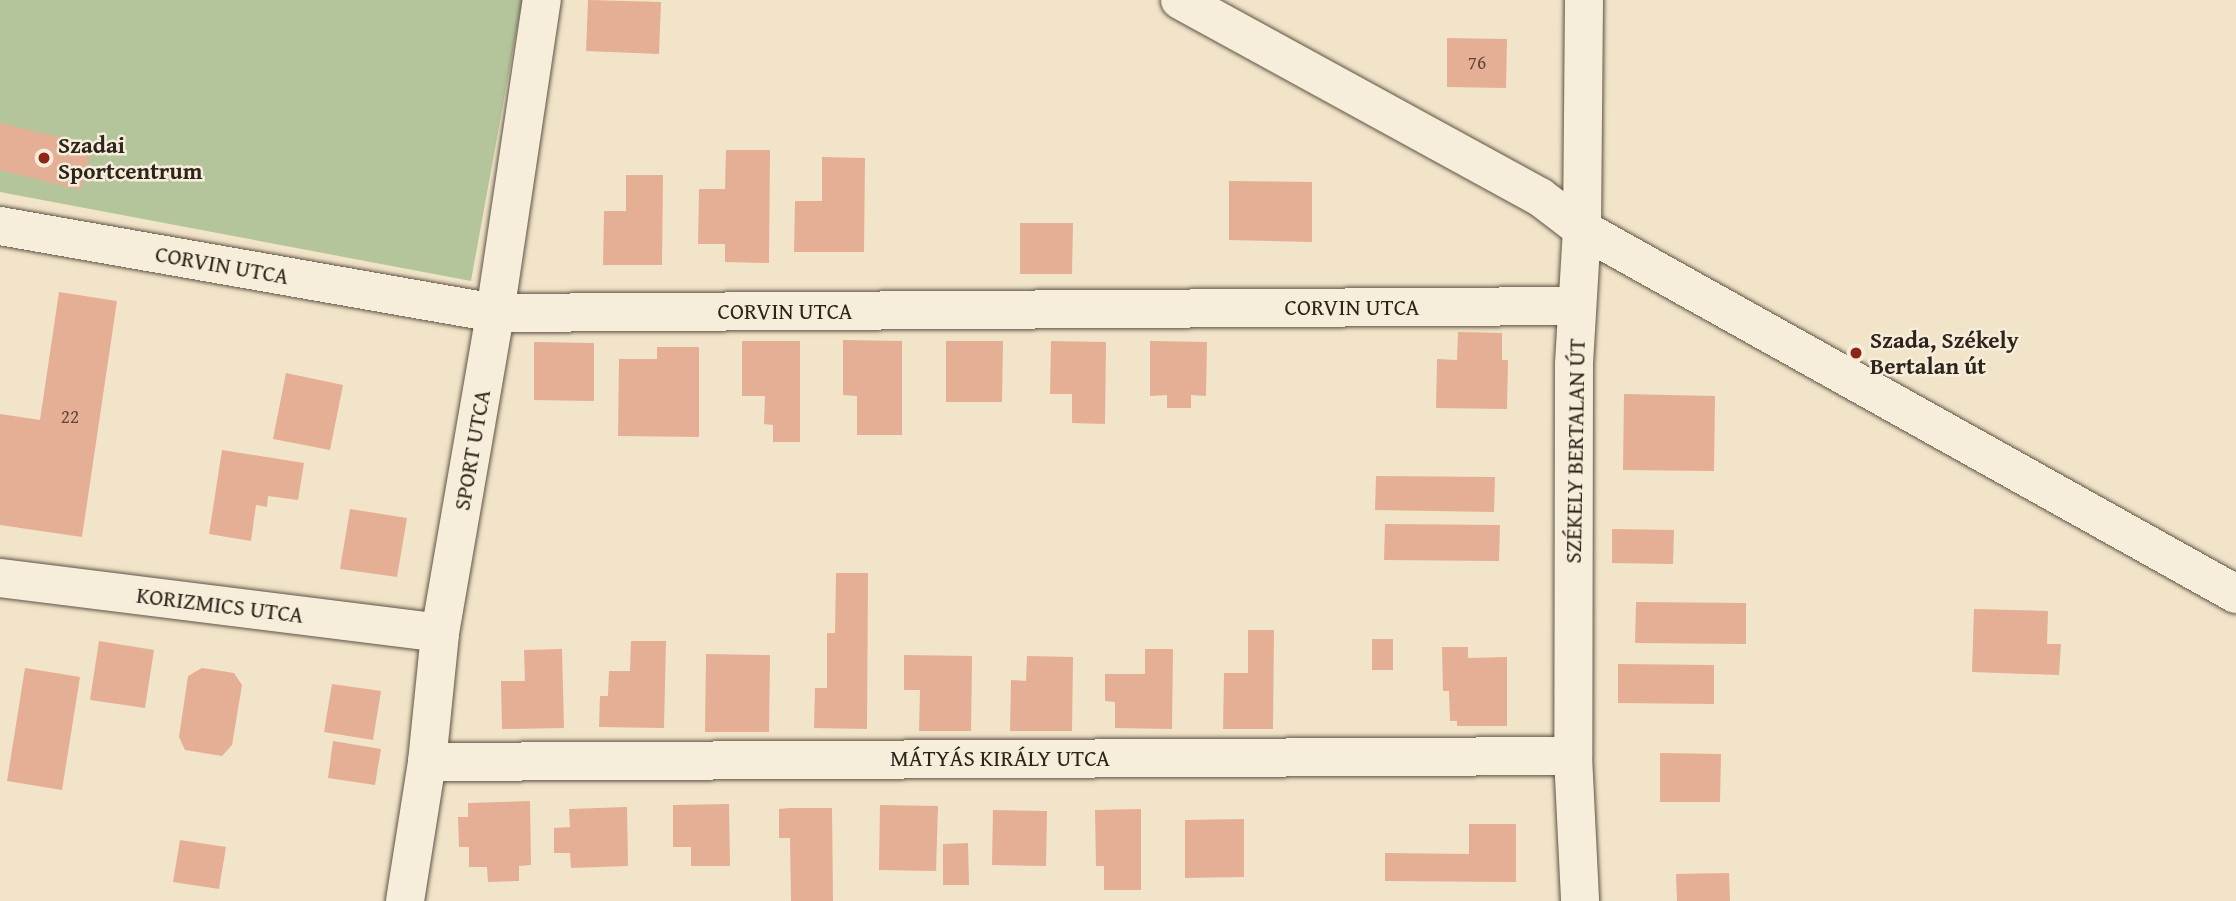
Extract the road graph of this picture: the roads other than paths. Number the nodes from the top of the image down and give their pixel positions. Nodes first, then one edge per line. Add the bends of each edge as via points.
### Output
1 (541, 0) edge
2 (1180, 0) edge
3 (1584, 0) edge
4 (0, 226) edge
5 (1582, 229) junction
6 (1577, 306) junction
7 (495, 313) junction
8 (0, 578) edge
9 (2236, 594) edge
10 (440, 633) junction
11 (1573, 756) junction
12 (427, 762) junction
13 (405, 901) edge
14 (1580, 901) edge

1 - 7 street, SPORT UTCA
2 - 5 street via 1540,197
3 - 5 street, SZÉKELY BERTALAN ÚT
4 - 7 street, CORVIN UTCA
5 - 6 street, SZÉKELY BERTALAN ÚT
5 - 9 street
6 - 7 street, CORVIN UTCA
6 - 11 street, SZÉKELY BERTALAN ÚT
7 - 10 street, SPORT UTCA
8 - 10 street, KORIZMICS UTCA
10 - 12 street, SPORT UTCA
11 - 12 street, MÁTYÁS KIRÁLY UTCA
11 - 14 street, SZÉKELY BERTALAN ÚT
12 - 13 street, SPORT UTCA

